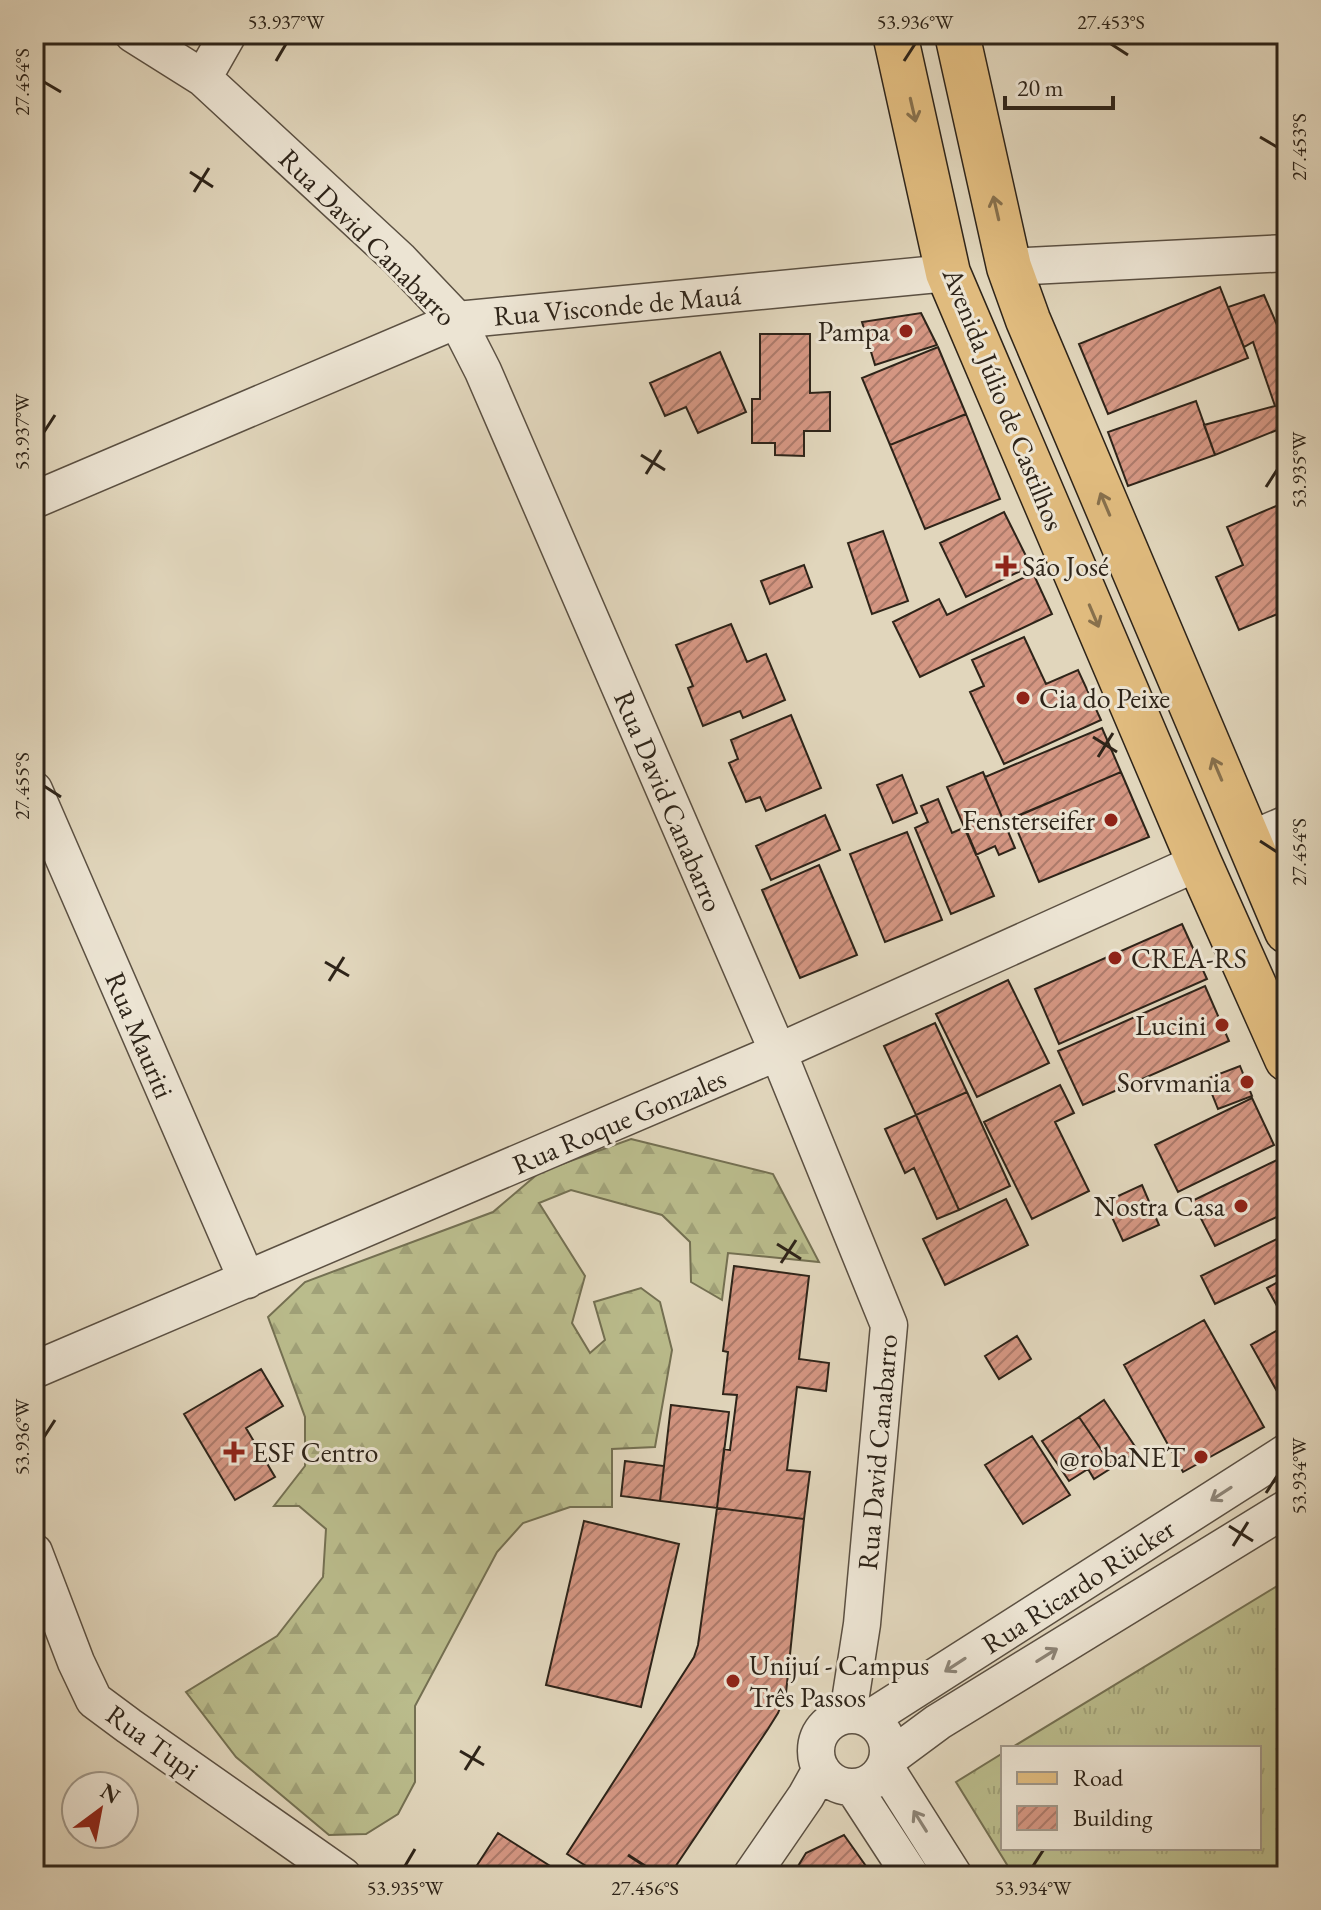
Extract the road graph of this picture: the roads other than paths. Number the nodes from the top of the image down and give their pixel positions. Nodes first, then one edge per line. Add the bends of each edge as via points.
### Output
1 (133, 34) edge
2 (228, 34) edge
3 (895, 34) edge
4 (957, 34) edge
5 (203, 78) junction
6 (1287, 253) edge
7 (1009, 267) junction
8 (948, 273) junction
9 (457, 320) junction
10 (34, 500) edge
11 (34, 790) edge
12 (1287, 824) edge
13 (1247, 841) junction
14 (1199, 862) junction
15 (1287, 931) edge
16 (778, 1052) junction
17 (1287, 1059) edge
18 (247, 1280) junction
19 (34, 1370) edge
20 (1287, 1452) edge
21 (1287, 1508) edge
22 (34, 1552) edge
23 (858, 1716) junction
24 (886, 1763) junction
25 (821, 1769) junction
26 (853, 1787) junction
27 (343, 1876) edge
28 (751, 1876) edge
29 (911, 1876) edge
30 (954, 1876) edge

1 - 5 street, Rua David Canabarro
2 - 5 street
3 -> 8 main road, Avenida Júlio de Castilhos
7 -> 4 main road, Avenida Júlio de Castilhos
5 - 9 street, Rua David Canabarro via 399,259
6 - 7 street
13 -> 7 main road, Avenida Júlio de Castilhos
8 - 9 street, Rua Visconde de Mauá
8 -> 14 main road, Avenida Júlio de Castilhos
9 - 10 street, Rua Visconde de Mauá
9 - 16 street, Rua David Canabarro
11 - 18 street, Rua Mauriti
12 - 13 street
13 - 14 main road
13 - 15 main road, Avenida Júlio de Castilhos
14 - 16 street, Rua Roque Gonzales
14 - 17 main road, Avenida Júlio de Castilhos
16 - 18 street, Rua Roque Gonzales
16 - 23 street, Rua David Canabarro via 889,1325
18 - 19 street, Rua Roque Gonzales
20 -> 23 street, Rua Ricardo Rücker
24 -> 21 street, Rua Ricardo Rücker via 938,1722
22 - 27 street, Rua Tupi via 94,1700
23 - 24 street via 876,1723 885,1736
23 - 25 street via 837,1718 820,1732 816,1754
24 - 26 street via 869,1783
30 -> 24 street
25 - 26 street via 832,1781
25 - 28 street
26 - 29 street

